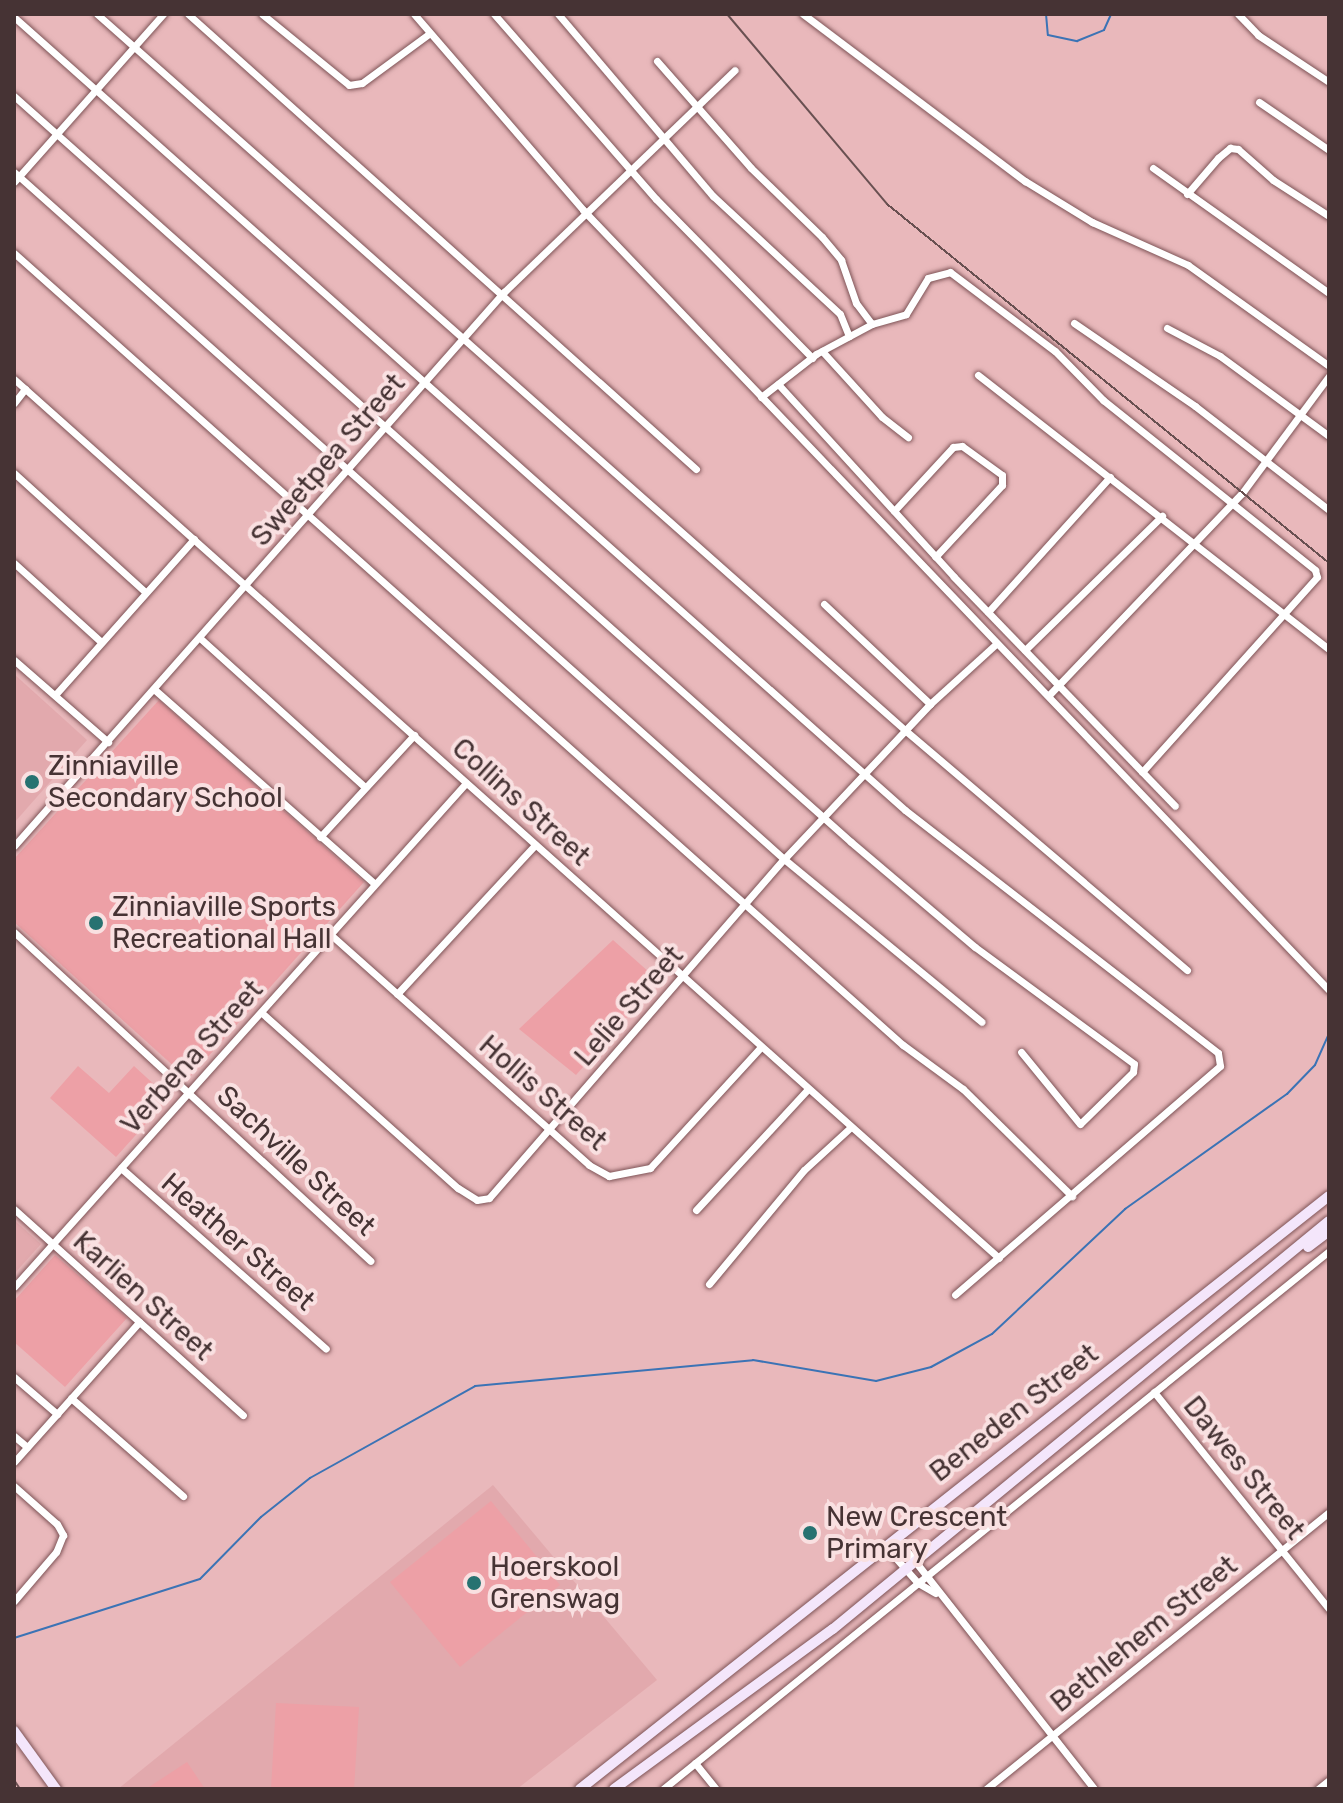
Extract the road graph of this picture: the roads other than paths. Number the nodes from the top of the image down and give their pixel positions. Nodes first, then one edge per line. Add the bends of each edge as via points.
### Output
1 (97, 14) edge
2 (163, 14) edge
3 (188, 14) edge
4 (262, 14) edge
5 (414, 14) edge
6 (494, 14) edge
7 (558, 14) edge
8 (803, 14) edge
9 (1238, 14) edge
10 (14, 17) edge
11 (430, 33) junction
12 (132, 47) junction
13 (657, 61) dead end
14 (735, 70) dead end
15 (1329, 82) edge
16 (96, 89) junction
17 (14, 96) edge
18 (1259, 102) dead end
19 (695, 106) junction
20 (58, 135) junction
21 (661, 138) junction
22 (1329, 150) edge
23 (628, 168) junction
24 (1153, 168) dead end
25 (16, 177) edge
26 (1187, 194) junction
27 (583, 210) junction
28 (1329, 216) edge
29 (14, 253) edge
30 (504, 292) junction
31 (1329, 293) edge
32 (1074, 323) dead end
33 (872, 324) junction
34 (1167, 328) dead end
35 (849, 336) junction
36 (465, 338) junction
37 (822, 351) junction
38 (812, 358) junction
39 (1329, 366) edge
40 (978, 375) dead end
41 (1329, 376) edge
42 (14, 379) edge
43 (426, 381) junction
44 (778, 384) junction
45 (25, 389) junction
46 (761, 397) junction
47 (14, 403) edge
48 (1301, 416) junction
49 (388, 424) junction
50 (1329, 436) edge
51 (908, 437) dead end
52 (1266, 462) junction
53 (348, 468) junction
54 (696, 469) dead end
55 (14, 473) edge
56 (1110, 477) junction
57 (1234, 501) junction
58 (1329, 510) edge
59 (894, 511) junction
60 (308, 515) junction
61 (1162, 516) junction
62 (194, 539) junction
63 (1196, 542) junction
64 (935, 557) junction
65 (14, 563) edge
66 (248, 586) junction
67 (144, 591) junction
68 (824, 604) dead end
69 (988, 612) junction
70 (1283, 612) junction
71 (201, 639) junction
72 (100, 641) junction
73 (996, 644) junction
74 (1329, 649) edge
75 (1025, 650) junction
76 (14, 660) edge
77 (1058, 685) junction
78 (155, 690) junction
79 (55, 695) junction
80 (1049, 695) junction
81 (930, 704) junction
82 (906, 731) junction
83 (414, 735) junction
84 (108, 742) junction
85 (1142, 772) junction
86 (866, 776) junction
87 (466, 783) junction
88 (365, 787) junction
89 (1175, 806) dead end
90 (825, 815) junction
91 (320, 837) junction
92 (535, 845) junction
93 (14, 846) edge
94 (784, 859) junction
95 (375, 884) junction
96 (745, 905) junction
97 (14, 932) edge
98 (330, 934) junction
99 (1187, 970) dead end
100 (684, 978) junction
101 (1329, 990) edge
102 (397, 994) junction
103 (262, 1013) junction
104 (982, 1022) dead end
105 (761, 1047) junction
106 (1021, 1052) dead end
107 (808, 1089) junction
108 (191, 1093) junction
109 (851, 1127) junction
110 (550, 1129) junction
111 (121, 1168) junction
112 (1072, 1196) junction
113 (1329, 1196) edge
114 (14, 1209) edge
115 (696, 1210) dead end
116 (1329, 1221) edge
117 (1329, 1231) edge
118 (53, 1245) junction
119 (1329, 1251) edge
120 (999, 1258) junction
121 (371, 1261) dead end
122 (1259, 1279) junction
123 (709, 1284) dead end
124 (14, 1287) edge
125 (955, 1295) dead end
126 (139, 1322) junction
127 (326, 1349) dead end
128 (14, 1377) edge
129 (1154, 1392) junction
130 (71, 1398) junction
131 (57, 1414) junction
132 (243, 1415) dead end
133 (14, 1436) edge
134 (27, 1447) junction
135 (14, 1462) edge
136 (14, 1486) edge
137 (183, 1496) dead end
138 (1329, 1512) edge
139 (896, 1537) junction
140 (885, 1546) junction
141 (1282, 1550) junction
142 (917, 1562) junction
143 (906, 1571) junction
144 (928, 1575) junction
145 (918, 1583) junction
146 (937, 1594) junction
147 (14, 1601) edge
148 (1329, 1609) edge
149 (14, 1731) edge
150 (1052, 1736) junction
151 (695, 1763) junction
152 (1329, 1780) edge
153 (56, 1789) edge
154 (580, 1789) edge
155 (614, 1789) edge
156 (663, 1789) edge
157 (716, 1789) edge
158 (986, 1789) edge
159 (1094, 1789) edge
160 (1318, 1789) edge

1 - 12 street
2 - 12 street
3 - 30 street
4 - 11 street via 349,85 362,83
5 - 11 street
6 - 23 street
7 - 21 street
8 - 39 street via 1025,181 1092,222 1188,265
9 - 15 street via 1258,35
10 - 16 street
11 - 27 street
12 - 16 street
12 - 36 street
13 - 19 street
14 - 19 street, Sweetpea Street
16 - 20 street
16 - 43 street
17 - 20 street
18 - 22 street
19 - 21 street, Sweetpea Street
19 - 33 street via 831,248
20 - 25 street
20 - 49 street
21 - 23 street, Sweetpea Street
21 - 35 street via 713,196 840,314
23 - 27 street, Sweetpea Street
23 - 38 street
24 - 26 street
25 - 53 street
26 - 28 street via 1218,158 1230,148 1238,149 1273,180
26 - 31 street
27 - 30 street, Sweetpea Street
27 - 46 street
29 - 60 street
30 - 36 street, Sweetpea Street
30 - 54 street
32 - 52 street
33 - 35 street
33 - 57 street via 906,314 928,278 950,272 1055,351 1103,400
34 - 48 street via 1220,356
35 - 37 street
36 - 43 street, Sweetpea Street
36 - 82 street
37 - 38 street
37 - 51 street via 882,417
38 - 44 street
40 - 56 street
41 - 48 street
42 - 45 street, Collins Street
43 - 49 street, Sweetpea Street
43 - 86 street
44 - 46 street
44 - 59 street
45 - 47 street
45 - 62 street, Collins Street
46 - 73 street
48 - 50 street
48 - 52 street
49 - 53 street, Sweetpea Street
49 - 90 street
52 - 57 street
52 - 58 street
53 - 60 street, Sweetpea Street
53 - 94 street
55 - 67 street
56 - 61 street
56 - 69 street
57 - 63 street
57 - 70 street via 1315,570 1317,577
59 - 64 street
59 - 64 street via 953,447 962,446 1002,475 1002,485
60 - 66 street, Sweetpea Street
60 - 96 street
61 - 63 street
61 - 75 street
62 - 66 street, Collins Street
62 - 67 street
63 - 70 street
63 - 77 street
64 - 69 street
65 - 72 street
66 - 71 street, Sweetpea Street
66 - 83 street, Collins Street
67 - 72 street
68 - 81 street
69 - 75 street
70 - 74 street
70 - 85 street
71 - 78 street, Sweetpea Street
71 - 88 street
72 - 79 street
73 - 80 street
73 - 81 street, Lelie Street
75 - 77 street
76 - 79 street
77 - 80 street
77 - 85 street
78 - 84 street, Sweetpea Street
78 - 91 street
79 - 84 street
80 - 101 street
81 - 82 street, Lelie Street
82 - 86 street, Lelie Street
82 - 99 street
83 - 87 street, Collins Street
83 - 88 street
84 - 93 street, Sweetpea Street
85 - 89 street
86 - 90 street, Lelie Street
86 - 112 street via 1218,1053 1220,1066
87 - 92 street, Collins Street
87 - 95 street, Verbena Street
88 - 91 street
90 - 94 street, Lelie Street
90 - 106 street via 975,947 1127,1055 1133,1072 1080,1124
91 - 95 street
92 - 100 street, Collins Street
92 - 102 street
94 - 96 street, Lelie Street
94 - 104 street
95 - 98 street, Verbena Street
96 - 100 street, Lelie Street
96 - 112 street via 903,1045 963,1089
97 - 108 street, Sachville Street
98 - 102 street, Hollis Street
98 - 103 street, Verbena Street
100 - 105 street, Collins Street
100 - 110 street, Lelie Street
102 - 110 street, Hollis Street
103 - 108 street, Verbena Street
103 - 110 street, Lelie Street via 477,1200 495,1193
105 - 107 street, Collins Street
105 - 110 street, Hollis Street via 664,1156 637,1173 600,1172
107 - 109 street, Collins Street
107 - 115 street
108 - 111 street, Verbena Street
108 - 121 street, Sachville Street
109 - 120 street, Collins Street
109 - 123 street via 804,1170
111 - 118 street, Verbena Street
111 - 127 street, Heather Street
112 - 120 street
113 - 139 main road, Beneden Street
114 - 118 street, Karlien Street
116 - 122 main road, Beneden Street
117 - 122 main road
118 - 124 street, Verbena Street
118 - 126 street, Karlien Street
119 - 129 street
120 - 125 street
122 - 142 main road, Beneden Street
126 - 130 street
126 - 132 street, Karlien Street
128 - 131 street
129 - 141 street, Dawes Street
129 - 144 street
130 - 131 street
130 - 137 street
131 - 134 street
133 - 134 street
134 - 135 street
136 - 147 street via 57,1524 61,1545
138 - 141 street, Bethlehem Street
139 - 140 main road, Beneden Street
139 - 142 street
140 - 143 street
140 - 154 main road, Beneden Street
141 - 148 street, Dawes Street
141 - 150 street, Bethlehem Street
142 - 143 main road, Beneden Street
142 - 144 street
143 - 145 street
143 - 155 main road, Beneden Street
144 - 145 street
144 - 146 street
145 - 146 street
145 - 151 street
146 - 150 street
149 - 153 main road
150 - 158 street, Bethlehem Street
150 - 159 street
151 - 156 street
151 - 157 street
152 - 160 street

